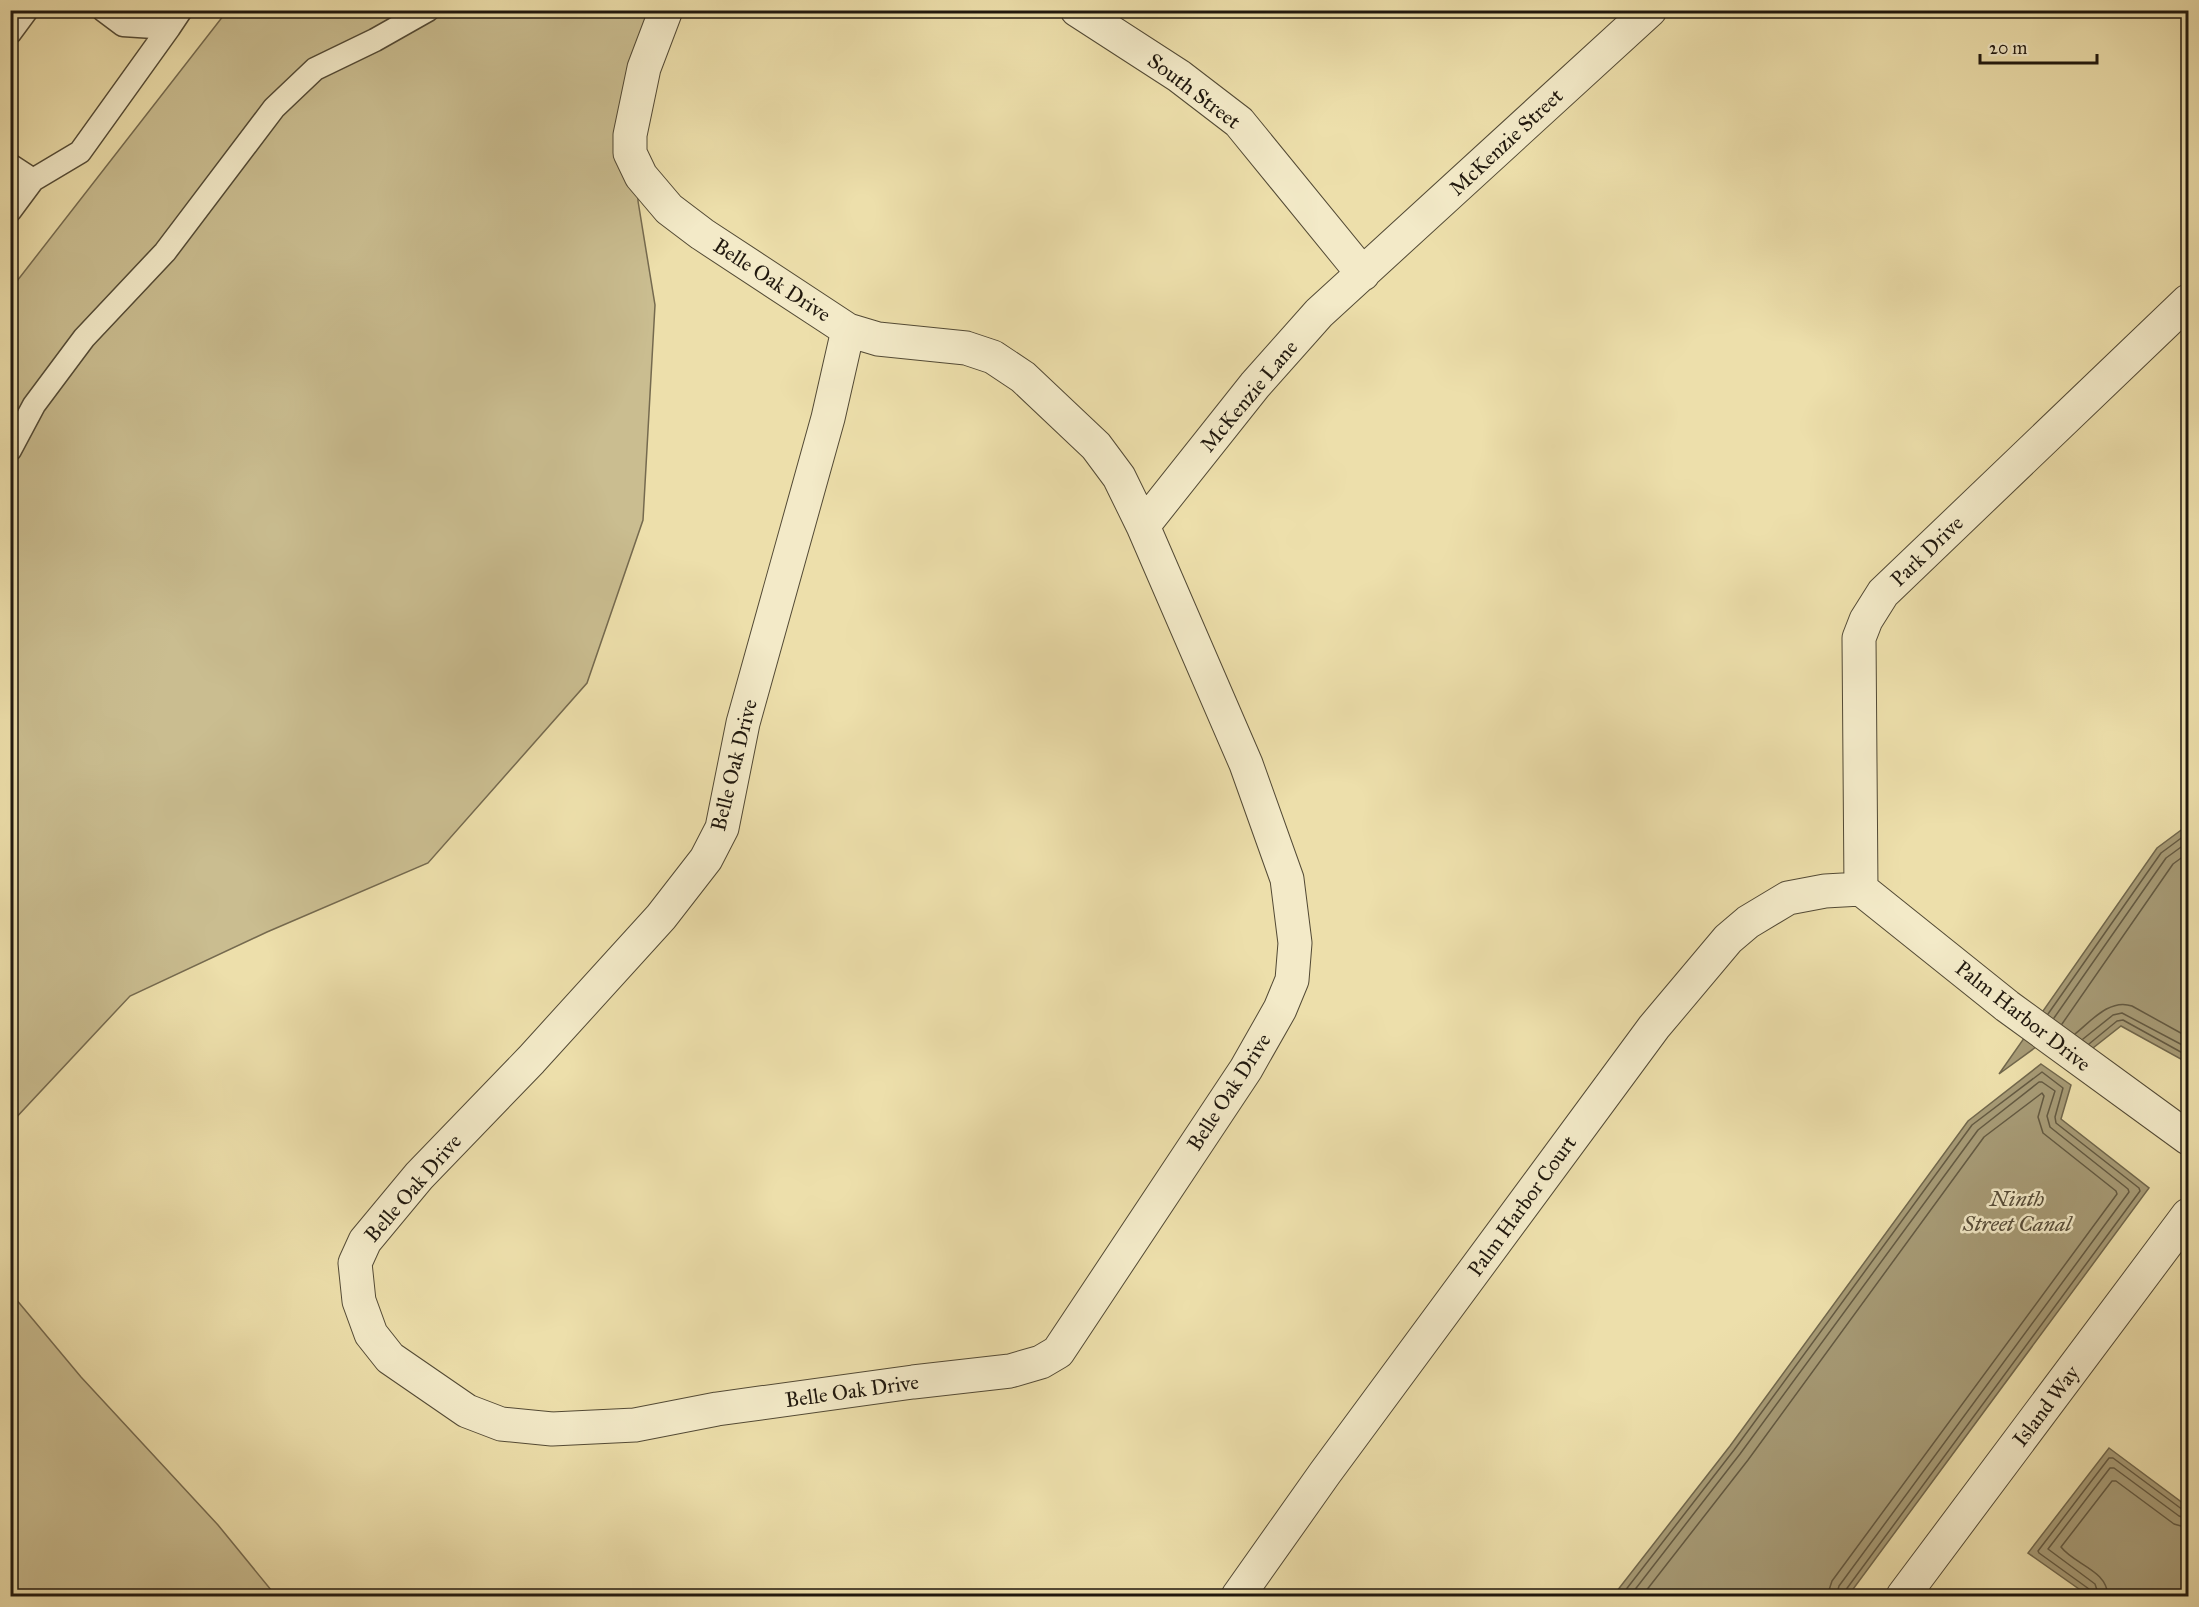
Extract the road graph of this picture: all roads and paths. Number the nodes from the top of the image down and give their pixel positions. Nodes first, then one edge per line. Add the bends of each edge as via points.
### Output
1 (27, 10) edge
2 (103, 10) edge
3 (428, 10) edge
4 (666, 10) edge
5 (1077, 10) edge
6 (1650, 10) edge
7 (175, 19) edge
8 (10, 33) edge
9 (10, 165) edge
10 (33, 180) junction
11 (10, 211) edge
12 (1363, 274) junction
13 (2188, 301) edge
14 (848, 330) junction
15 (10, 450) edge
16 (1143, 526) junction
17 (1861, 889) junction
18 (2188, 1138) edge
19 (2188, 1215) edge
20 (1238, 1596) edge
21 (1903, 1596) edge

1 - 8 lane
2 - 7 lane via 123,25
3 - 15 lane via 315,69 274,108 165,252 84,338 34,405
4 - 14 street, Belle Oak Drive via 644,68 630,135 630,153 641,176 669,209 702,234
5 - 12 street, South Street via 1179,76 1239,122
6 - 12 street, McKenzie Street
7 - 10 lane via 80,152
9 - 10 lane
10 - 11 lane
12 - 16 street, McKenzie Lane via 1319,313 1255,385
13 - 17 street, Park Drive via 1883,593 1866,620 1859,638
14 - 16 street, Belle Oak Drive via 878,339 966,348 993,357 1023,377 1096,446 1119,477
14 - 16 street, Belle Oak Drive via 744,723 722,828 706,859 531,1060 419,1176 365,1241 356,1263 358,1301 371,1334 390,1358 467,1411 501,1424 552,1429 635,1425 717,1409 1010,1371 1041,1362 1058,1352 1246,1069 1281,1009 1292,980 1294,943 1287,879 1246,764
17 - 18 street, Palm Harbor Drive via 2038,1030
17 - 20 street, Palm Harbor Court via 1788,898 1728,939 1654,1027
19 - 21 street, Island Way

